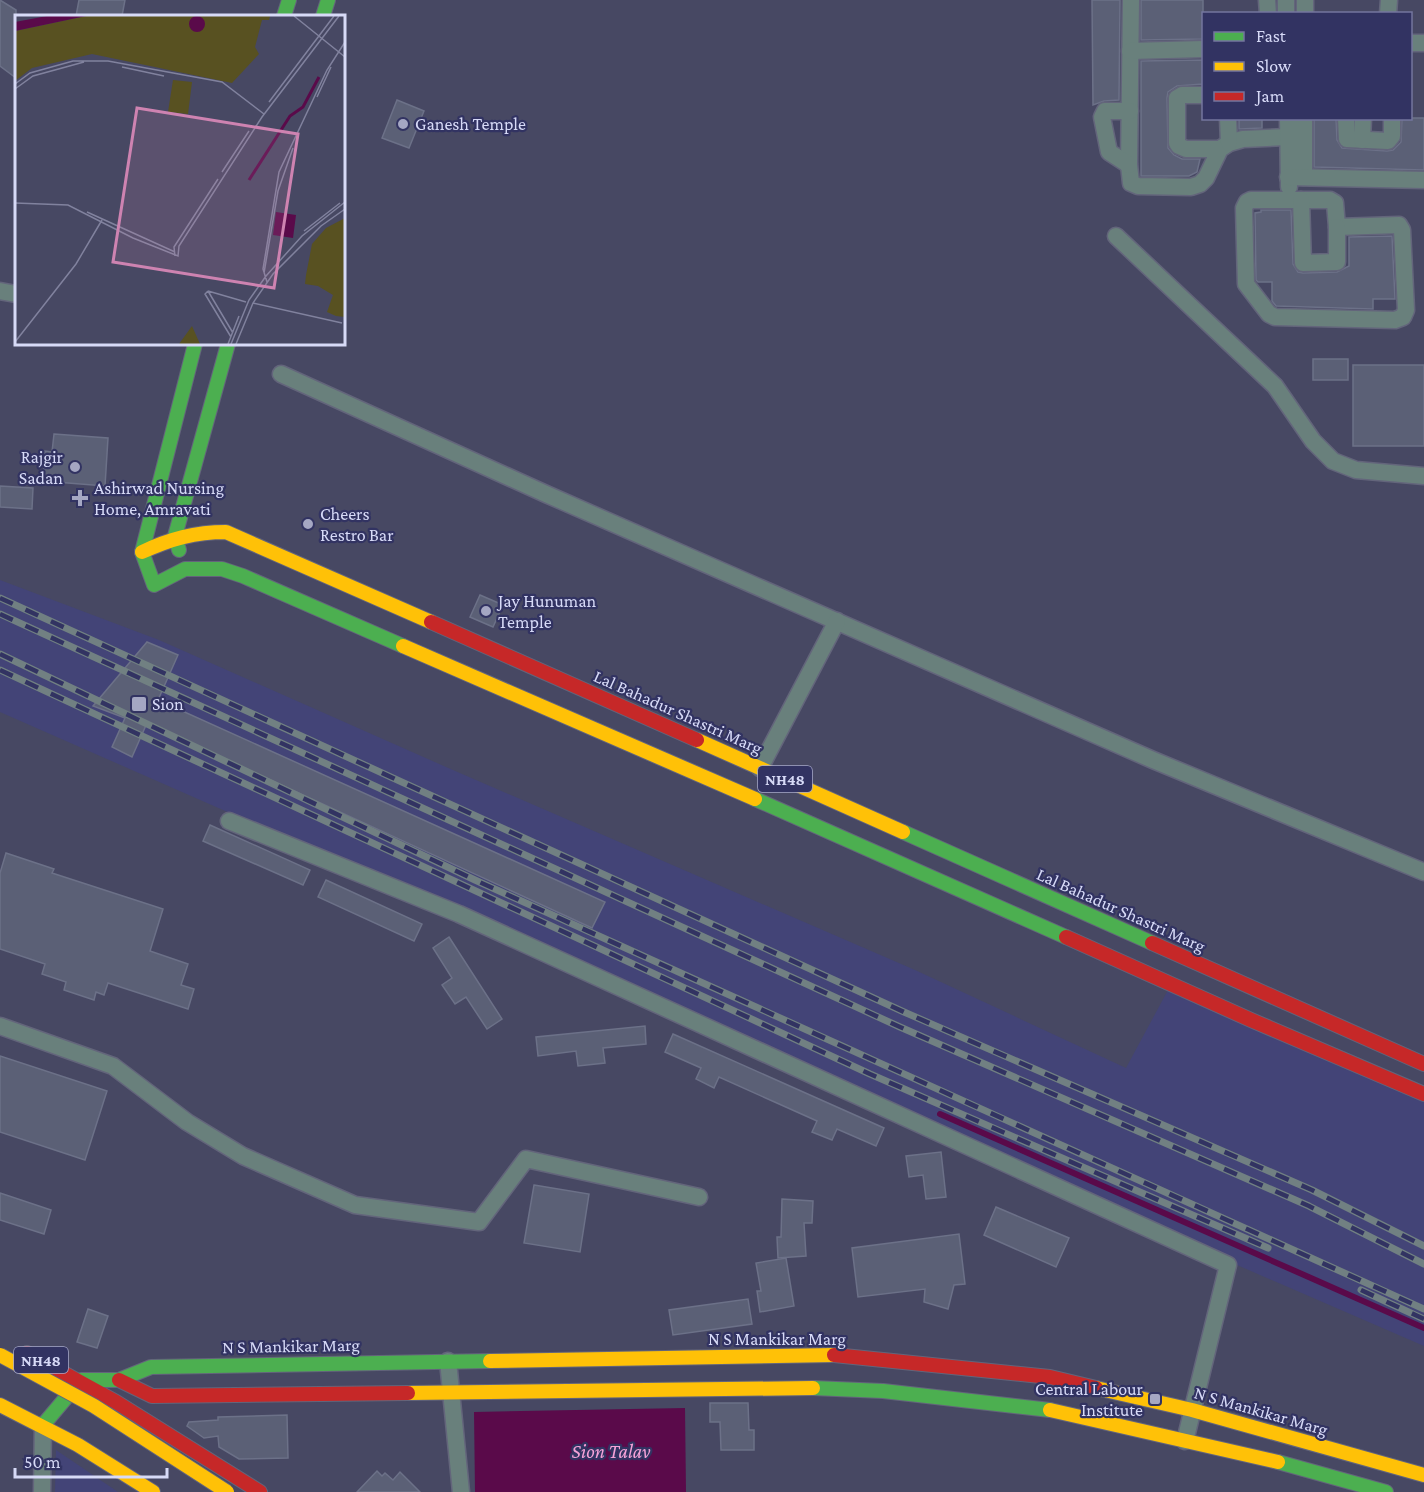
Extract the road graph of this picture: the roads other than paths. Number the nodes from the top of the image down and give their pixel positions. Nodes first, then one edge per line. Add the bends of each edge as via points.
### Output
1 (289, 0) edge
2 (328, 0) edge
3 (1131, 0) edge
4 (284, 15) edge
5 (323, 15) edge
6 (1202, 49) edge
7 (1130, 51) junction
8 (1202, 94) edge
9 (1130, 111) junction
10 (1228, 120) edge
11 (1288, 120) edge
12 (1304, 120) edge
13 (1346, 120) edge
14 (1363, 120) edge
15 (1392, 120) edge
16 (1288, 137) junction
17 (1362, 140) junction
18 (1224, 146) junction
19 (1129, 165) junction
20 (1296, 177) junction
21 (1424, 180) edge
22 (1295, 200) junction
23 (1337, 227) junction
24 (1116, 236) dead end
25 (0, 291) edge
26 (15, 294) edge
27 (195, 345) edge
28 (228, 345) edge
29 (281, 374) dead end
30 (1424, 476) edge
31 (175, 536) junction
32 (142, 552) junction
33 (185, 569) junction
34 (837, 621) junction
35 (760, 768) junction
36 (838, 819) junction
37 (229, 821) dead end
38 (1424, 872) edge
39 (0, 1026) edge
40 (1424, 1064) edge
41 (1424, 1094) edge
42 (699, 1197) dead end
43 (0, 1340) edge
44 (0, 1355) edge
45 (448, 1361) junction
46 (807, 1372) junction
47 (81, 1380) junction
48 (119, 1380) junction
49 (950, 1382) junction
50 (451, 1392) junction
51 (43, 1394) dead end
52 (152, 1396) junction
53 (0, 1405) edge
54 (1192, 1410) junction
55 (142, 1416) junction
56 (43, 1425) junction
57 (1185, 1442) junction
58 (1336, 1450) junction
59 (1424, 1475) edge
60 (1328, 1476) junction
61 (42, 1492) edge
62 (153, 1492) edge
63 (205, 1492) edge
64 (227, 1492) edge
65 (260, 1492) edge
66 (461, 1492) edge
67 (1386, 1492) edge

1 - 4 main road
2 - 5 main road
3 - 7 street
6 - 7 street
7 - 9 street
8 - 18 street via 1177,98 1177,143 1182,148
9 - 19 street
9 - 19 street via 1105,111 1102,117 1109,152
10 - 18 street
11 - 16 street
12 - 20 street
13 - 17 street via 1347,139
14 - 17 street
15 - 17 street via 1390,139
16 - 18 street via 1243,139
16 - 20 street
18 - 19 street via 1206,178 1191,187 1138,186 1131,183
20 - 21 street
20 - 22 street
22 - 23 street via 1333,200
22 - 23 street via 1303,263 1337,262
22 - 23 street via 1251,200 1244,208 1246,284 1269,314 1395,320 1403,317 1406,310 1401,228
24 - 30 street via 1275,386 1313,441 1333,461 1356,470
25 - 26 street
27 - 32 main road
28 - 31 main road
29 - 34 street
31 - 32 main road, Lal Bahadur Shastri Marg / NH48
31 - 33 main road
31 - 35 main road, Lal Bahadur Shastri Marg / NH48 via 226,532
32 - 33 main road, Lal Bahadur Shastri Marg / NH48 via 154,585
33 - 36 main road, Lal Bahadur Shastri Marg / NH48 via 222,569 243,576
34 - 35 street
34 - 38 street via 1153,760
35 - 36 main road, Lal Bahadur Shastri Marg / NH48
36 - 40 main road, Lal Bahadur Shastri Marg / NH48
36 - 41 main road, Lal Bahadur Shastri Marg / NH48 via 1251,1020
37 - 54 street via 459,914 1228,1265
39 - 42 street via 113,1066 187,1122 243,1156 355,1205 478,1222 526,1159
43 - 47 main road, NH48
44 - 64 main road, bridge via 94,1406
45 - 46 main road, N S Mankikar Marg
45 - 48 main road, N S Mankikar Marg via 151,1367
45 - 50 street
46 - 49 main road via 883,1391
46 - 49 main road, N S Mankikar Marg via 887,1359
46 - 50 main road, N S Mankikar Marg
47 - 48 main road, N S Mankikar Marg
47 - 55 main road, NH48
47 - 56 main road
48 - 52 main road, N S Mankikar Marg
49 - 54 main road, N S Mankikar Marg via 1050,1377
49 - 57 main road via 1044,1410
50 - 52 main road, N S Mankikar Marg
50 - 66 street
51 - 63 main road via 86,1414
52 - 55 main road
53 - 56 main road
54 - 57 street
54 - 58 main road, N S Mankikar Marg
55 - 65 main road, NH48
56 - 61 street
56 - 62 main road
57 - 60 main road
58 - 59 main road, N S Mankikar Marg
58 - 60 main road
60 - 67 main road

